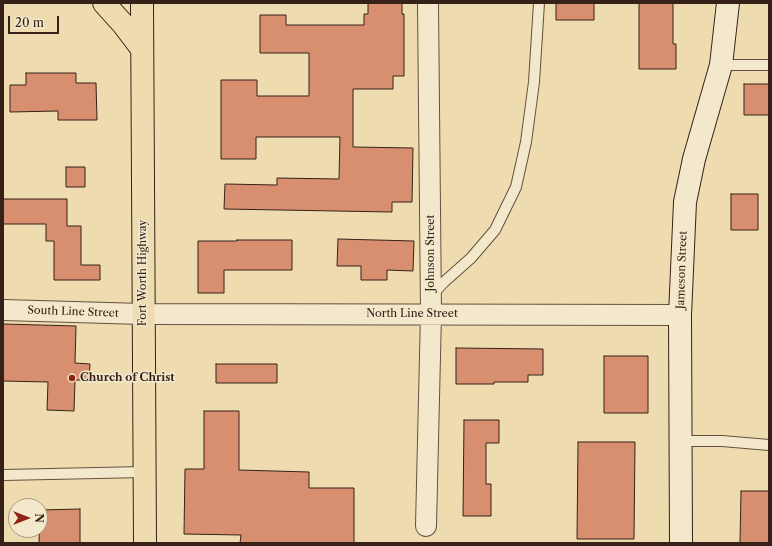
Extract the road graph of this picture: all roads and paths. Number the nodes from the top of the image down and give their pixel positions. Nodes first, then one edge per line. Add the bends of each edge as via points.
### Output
1 (104, 3) edge
2 (142, 3) edge
3 (428, 3) edge
4 (539, 3) edge
5 (728, 3) edge
6 (142, 49) junction
7 (721, 65) junction
8 (769, 65) edge
9 (431, 305) junction
10 (3, 310) edge
11 (144, 314) junction
12 (680, 315) junction
13 (681, 441) junction
14 (769, 445) edge
15 (144, 472) junction
16 (3, 475) edge
17 (426, 526) dead end
18 (145, 543) edge
19 (681, 543) edge

1 - 6 main road
2 - 6 main road, Fort Worth Highway
3 - 9 street, Johnson Street
4 - 9 lane via 534,82 526,142 516,186 495,230 471,258 444,282
5 - 7 street, Jameson Street
6 - 11 main road, Fort Worth Highway
7 - 8 lane
7 - 12 street, Jameson Street via 694,159 685,202
9 - 11 street, North Line Street
9 - 12 street, North Line Street
9 - 17 street, Johnson Street
10 - 11 street, South Line Street
11 - 15 main road, Fort Worth Highway
12 - 13 street, Jameson Street
13 - 14 lane
13 - 19 street, Jameson Street
15 - 16 lane
15 - 18 main road, Fort Worth Highway

